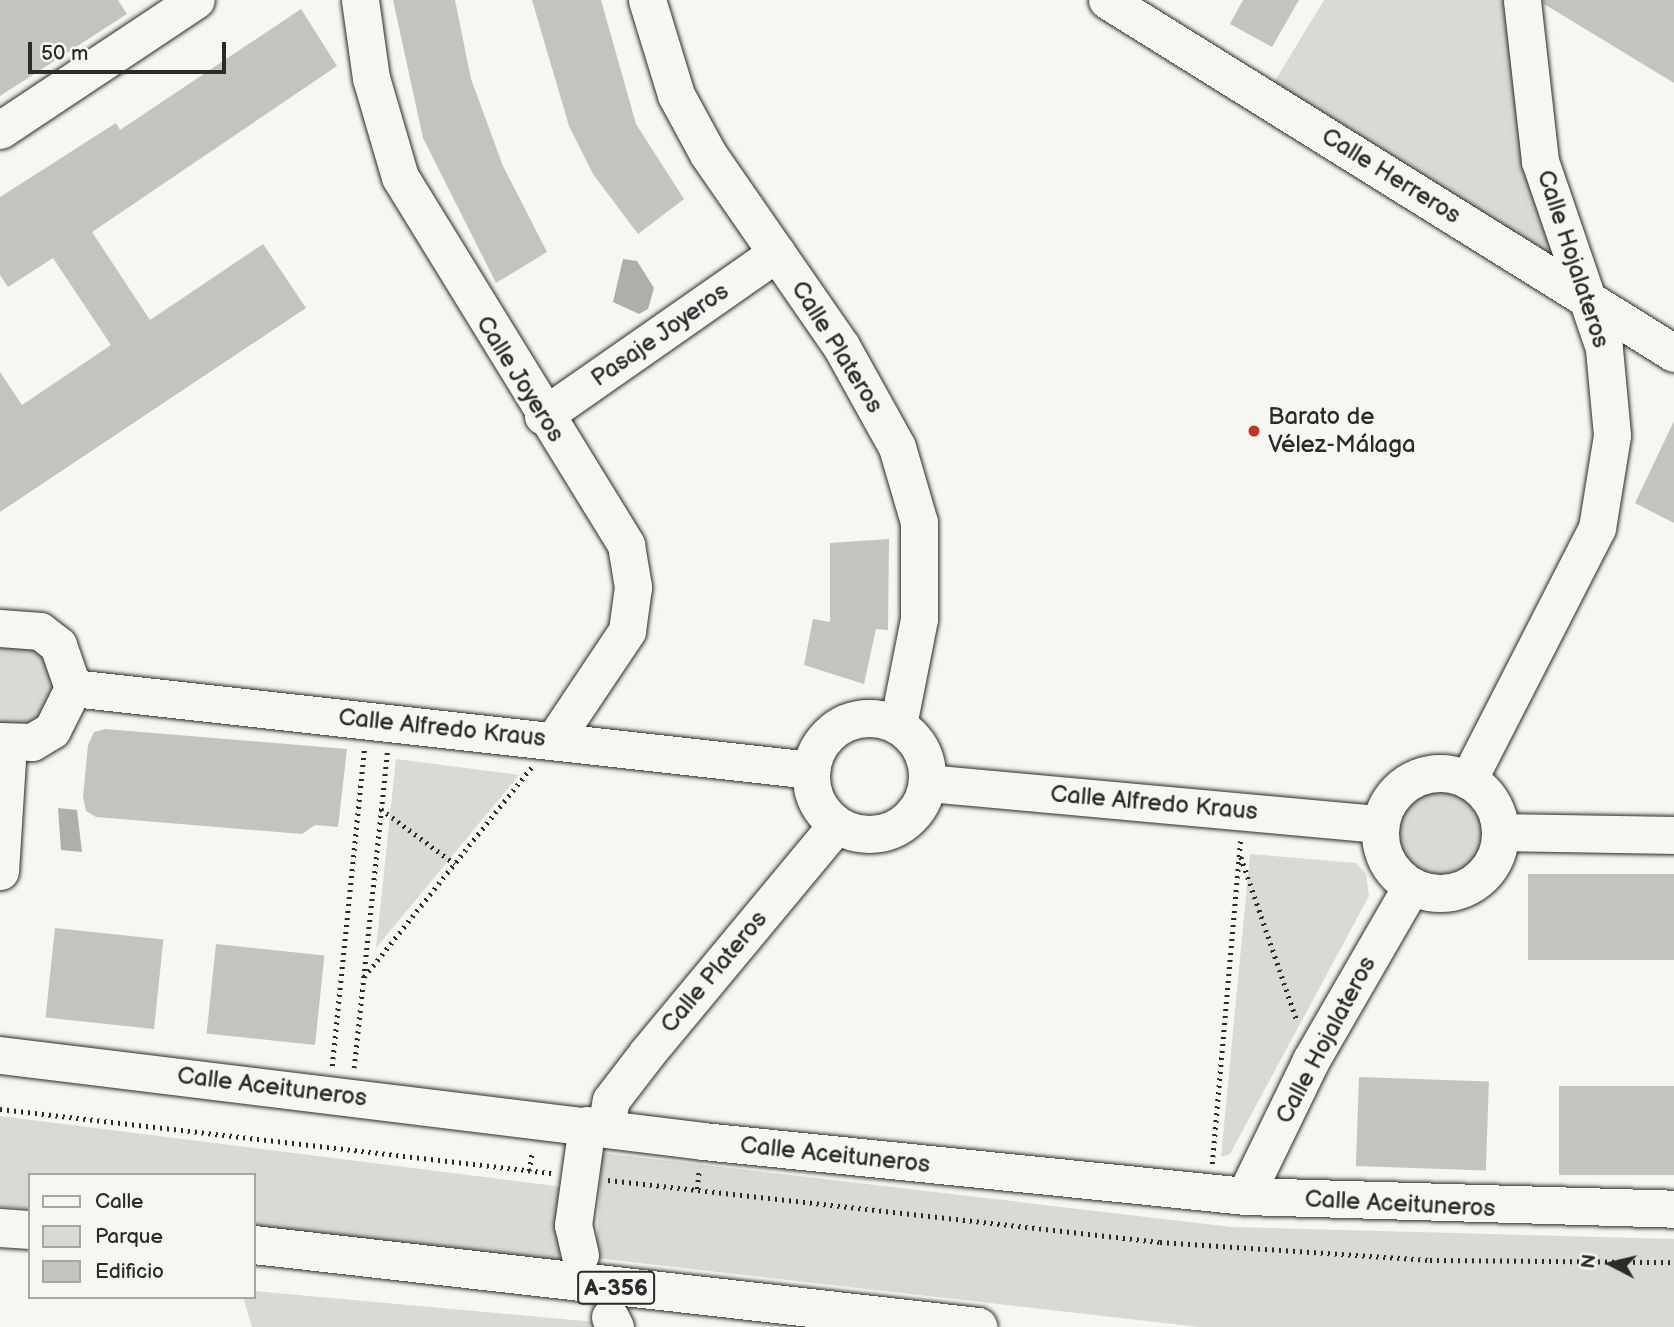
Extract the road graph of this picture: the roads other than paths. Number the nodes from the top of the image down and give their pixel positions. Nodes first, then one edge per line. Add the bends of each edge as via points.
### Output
1 (195, 0) edge
2 (360, 0) edge
3 (647, 0) edge
4 (1107, 0) edge
5 (1522, 0) edge
6 (0, 130) edge
7 (776, 253) junction
8 (1581, 294) junction
9 (1674, 353) edge
10 (542, 416) junction
11 (0, 628) edge
12 (73, 688) junction
13 (898, 725) junction
14 (554, 740) junction
15 (4, 742) edge
16 (811, 770) junction
17 (1468, 780) junction
18 (928, 783) junction
19 (1380, 824) junction
20 (836, 825) junction
21 (1500, 832) junction
22 (1674, 835) edge
23 (0, 872) edge
24 (1411, 887) junction
25 (0, 1055) edge
26 (597, 1126) junction
27 (1227, 1194) junction
28 (1674, 1209) edge
29 (0, 1228) edge
30 (28, 1230) edge
31 (256, 1245) edge
32 (580, 1255) dead end
33 (978, 1327) edge

1 - 6 street
2 - 10 street, Calle Joyeros via 371,78 400,177
3 - 7 street, Calle Plateros via 676,95
4 - 8 street, Calle Herreros
5 - 8 street, Calle Hojalateros via 1540,161
7 - 10 street, Pasaje Joyeros
7 - 13 street, Calle Plateros via 841,346 897,447 919,522 919,619
8 - 9 street, Calle Herreros
8 - 17 street, Calle Hojalateros via 1604,348 1612,435 1597,528
10 - 14 street, Calle Joyeros via 626,545 633,587 627,631
11 - 12 street via 40,631 58,645
12 - 14 street, Calle Alfredo Kraus
12 - 15 street via 52,730
13 - 16 street via 876,717 832,730
13 - 18 street via 915,739
14 - 16 street, Calle Alfredo Kraus
15 - 23 street
16 - 20 street via 821,811
17 - 19 street via 1423,775 1388,803
17 - 21 street via 1496,811
18 - 19 street, Calle Alfredo Kraus
18 - 20 street via 905,824 883,834 859,835
19 - 24 street via 1382,849 1393,871
20 - 26 street, Calle Plateros via 647,1053
21 - 22 street
21 - 24 street via 1496,856 1481,877 1460,890 1436,894
24 - 27 street, Calle Hojalateros
25 - 26 street, Calle Aceituneros
26 - 27 street, Calle Aceituneros
26 - 32 street, Calle Plateros via 579,1177 573,1225
27 - 28 street, Calle Aceituneros
29 - 30 main road
31 - 33 main road, A-356

